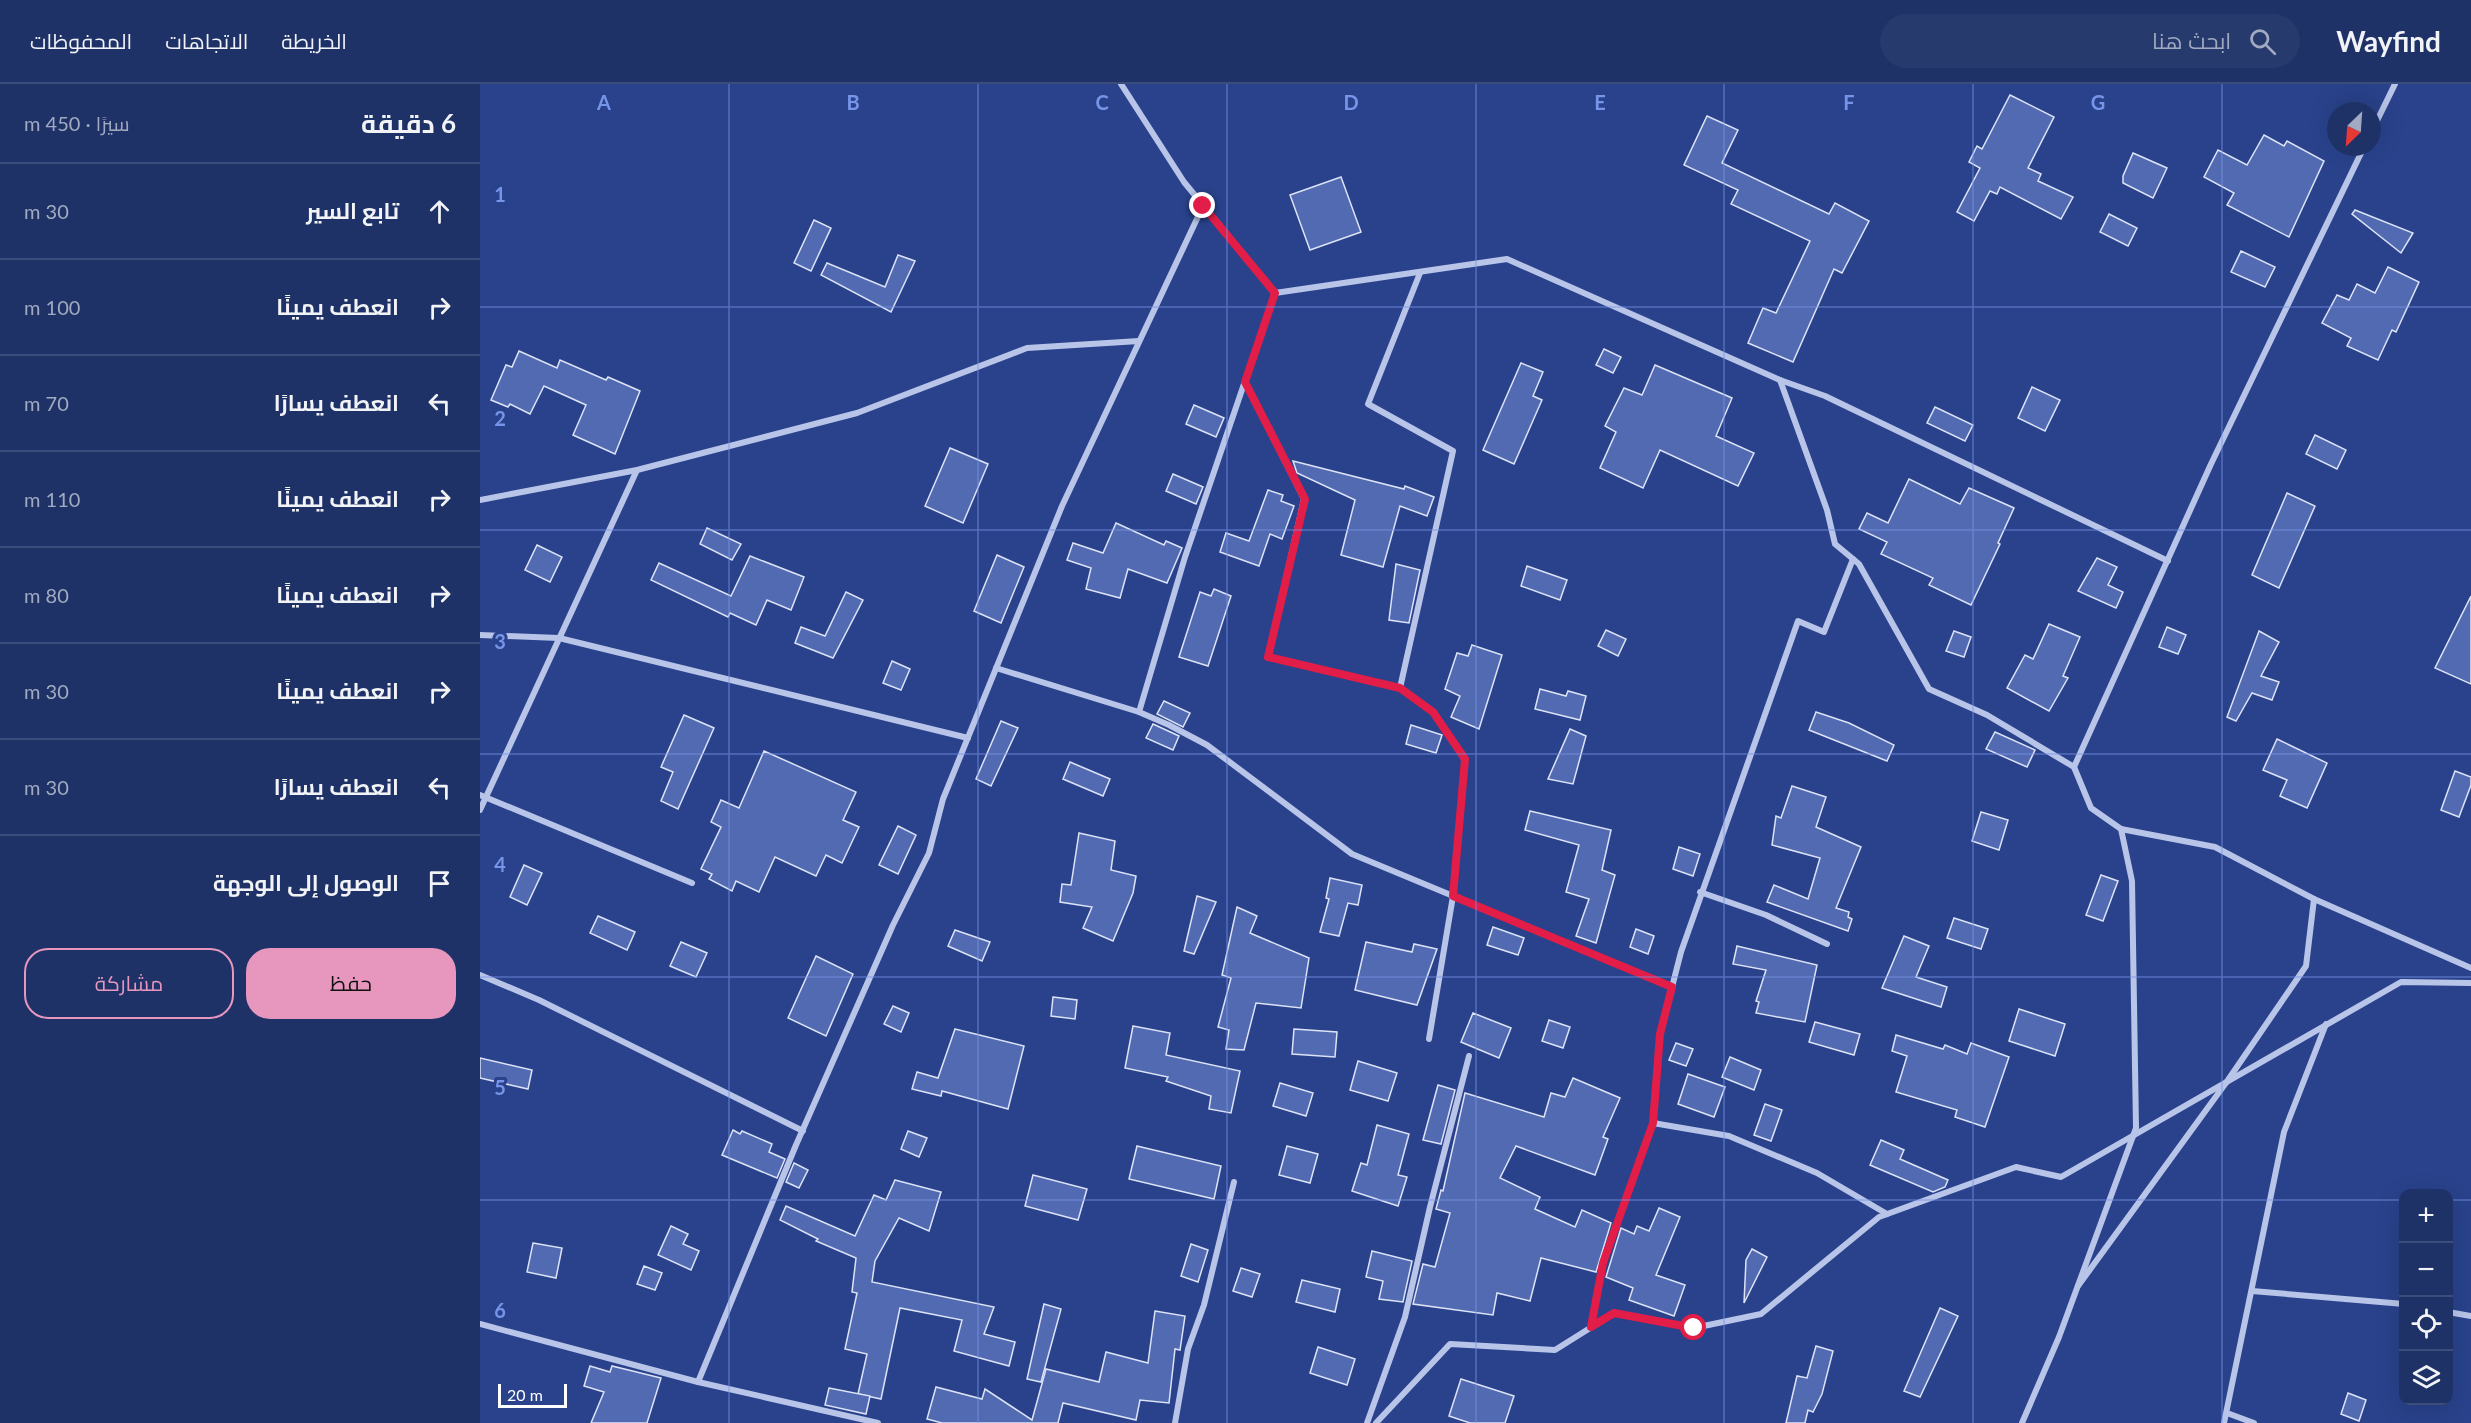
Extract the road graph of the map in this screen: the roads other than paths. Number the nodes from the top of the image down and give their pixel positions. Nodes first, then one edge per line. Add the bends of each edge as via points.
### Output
1 (1121, 84) edge
2 (2395, 84) edge
3 (2381, 113) edge
4 (2360, 156) edge
5 (1203, 206) junction
6 (1420, 273) junction
7 (1275, 293) junction
8 (1139, 341) junction
9 (1780, 380) junction
10 (1245, 382) junction
11 (637, 470) junction
12 (480, 500) edge
13 (1853, 559) junction
14 (2168, 561) junction
15 (480, 635) edge
16 (559, 638) junction
17 (996, 668) junction
18 (1400, 688) junction
19 (1139, 712) junction
20 (968, 738) junction
21 (2073, 767) junction
22 (483, 796) edge
23 (480, 810) edge
24 (2121, 829) junction
25 (692, 883) dead end
26 (1700, 892) junction
27 (1453, 896) junction
28 (2314, 899) junction
29 (1827, 944) dead end
30 (2471, 968) edge
31 (480, 975) edge
32 (2471, 983) edge
33 (1672, 987) junction
34 (2326, 1024) junction
35 (1429, 1039) dead end
36 (1469, 1056) dead end
37 (2228, 1080) junction
38 (1653, 1123) junction
39 (803, 1131) junction
40 (2134, 1134) junction
41 (1233, 1182) dead end
42 (1887, 1214) junction
43 (2078, 1286) junction
44 (2252, 1291) junction
45 (2399, 1304) edge
46 (2453, 1313) edge
47 (2471, 1316) edge
48 (480, 1324) edge
49 (1591, 1327) junction
50 (698, 1382) junction
51 (2227, 1413) junction
52 (878, 1423) edge
53 (1175, 1423) edge
54 (1367, 1423) edge
55 (1376, 1423) edge
56 (2022, 1423) edge
57 (2224, 1423) edge
58 (2254, 1423) edge

1 - 5 street
2 - 3 street
4 - 14 street
5 - 7 street
5 - 8 street
6 - 7 street
6 - 9 street via 1507,259
6 - 18 street via 1368,404 1453,451
7 - 10 street
8 - 11 street via 1027,348 856,413
8 - 17 street via 1062,506
9 - 13 street via 1827,510 1835,544
9 - 14 street via 1825,396
10 - 18 street via 1305,499 1268,657
10 - 19 street via 1185,557
11 - 12 street
11 - 16 street
13 - 21 street via 1929,689 1987,715
13 - 26 street via 1824,632 1798,621
14 - 21 street
15 - 16 street
16 - 20 street
16 - 22 street
17 - 19 street
17 - 20 street
18 - 27 street via 1433,712 1465,759
19 - 27 street via 1207,745 1352,854
20 - 39 street via 943,799 929,854 893,925
21 - 24 street via 2091,808
22 - 23 street
22 - 25 street
24 - 28 street via 2215,847
24 - 40 street via 2132,881
26 - 29 street via 1766,915
26 - 33 street
27 - 33 street
27 - 35 street
28 - 30 street
28 - 37 street via 2306,966
31 - 39 street via 539,1000
32 - 34 street via 2401,982
33 - 38 street via 1660,1034
34 - 37 street
34 - 44 street via 2284,1132
36 - 54 street via 1405,1317
37 - 40 street
37 - 43 street
38 - 42 street via 1729,1136 1817,1173
38 - 49 street via 1603,1263
39 - 50 street
40 - 42 street via 2061,1177 2016,1167
40 - 43 street
41 - 53 street via 1204,1305 1188,1349
42 - 49 street via 1761,1314 1694,1328 1614,1313
43 - 56 street
44 - 45 street
44 - 51 street
46 - 47 street
48 - 50 street
49 - 55 street via 1555,1350 1450,1344
50 - 52 street
51 - 57 street
51 - 58 street

